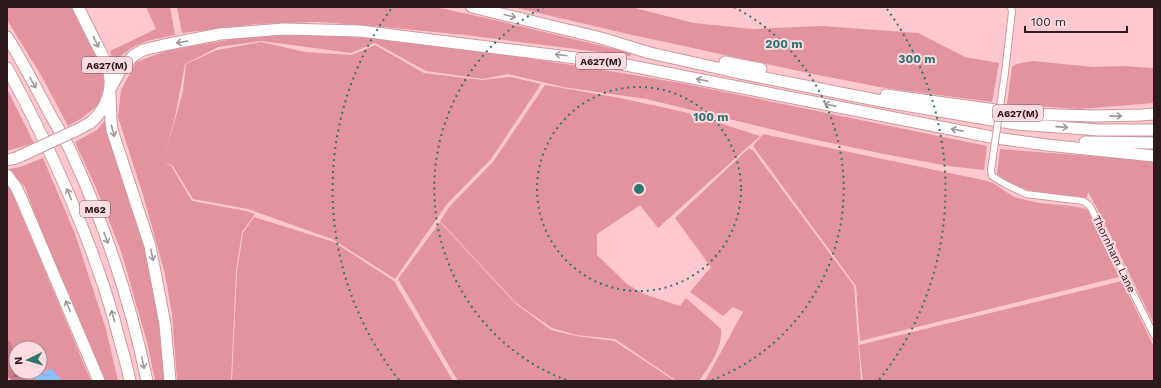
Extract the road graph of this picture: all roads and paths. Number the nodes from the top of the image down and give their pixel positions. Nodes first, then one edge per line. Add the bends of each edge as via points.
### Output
1 (78, 7) edge
2 (472, 7) edge
3 (1011, 7) edge
4 (7, 37) edge
5 (621, 44) junction
6 (7, 68) edge
7 (110, 91) junction
8 (1154, 114) edge
9 (1154, 130) edge
10 (996, 138) junction
11 (1154, 143) edge
12 (1154, 156) edge
13 (12, 159) edge
14 (7, 175) edge
15 (1154, 335) edge
16 (99, 381) edge
17 (130, 381) edge
18 (147, 381) edge
19 (170, 381) edge

1 -> 7 highway, A627(M) via 107,65
2 -> 5 highway, A627(M)
3 - 15 street, Thornham Lane, bridge via 992,176 1026,194 1083,201 1090,206
4 -> 18 highway, M62 via 72,153 90,197 123,289
5 -> 8 highway, A627(M) via 653,47 882,94 1024,114
5 -> 9 highway, A627(M) via 732,71 1016,124 1099,130
17 -> 6 highway, M62 via 106,290 88,239 38,126
10 -> 7 highway, A627(M) via 616,63 360,31 284,29 220,34 164,45 133,56 121,69
7 - 13 highway, A627(M), bridge via 104,107 90,123
7 -> 19 highway via 112,130 150,246 165,324
10 - 11 highway, A627(M)
10 - 12 highway, A627(M)
16 -> 14 highway via 22,200

